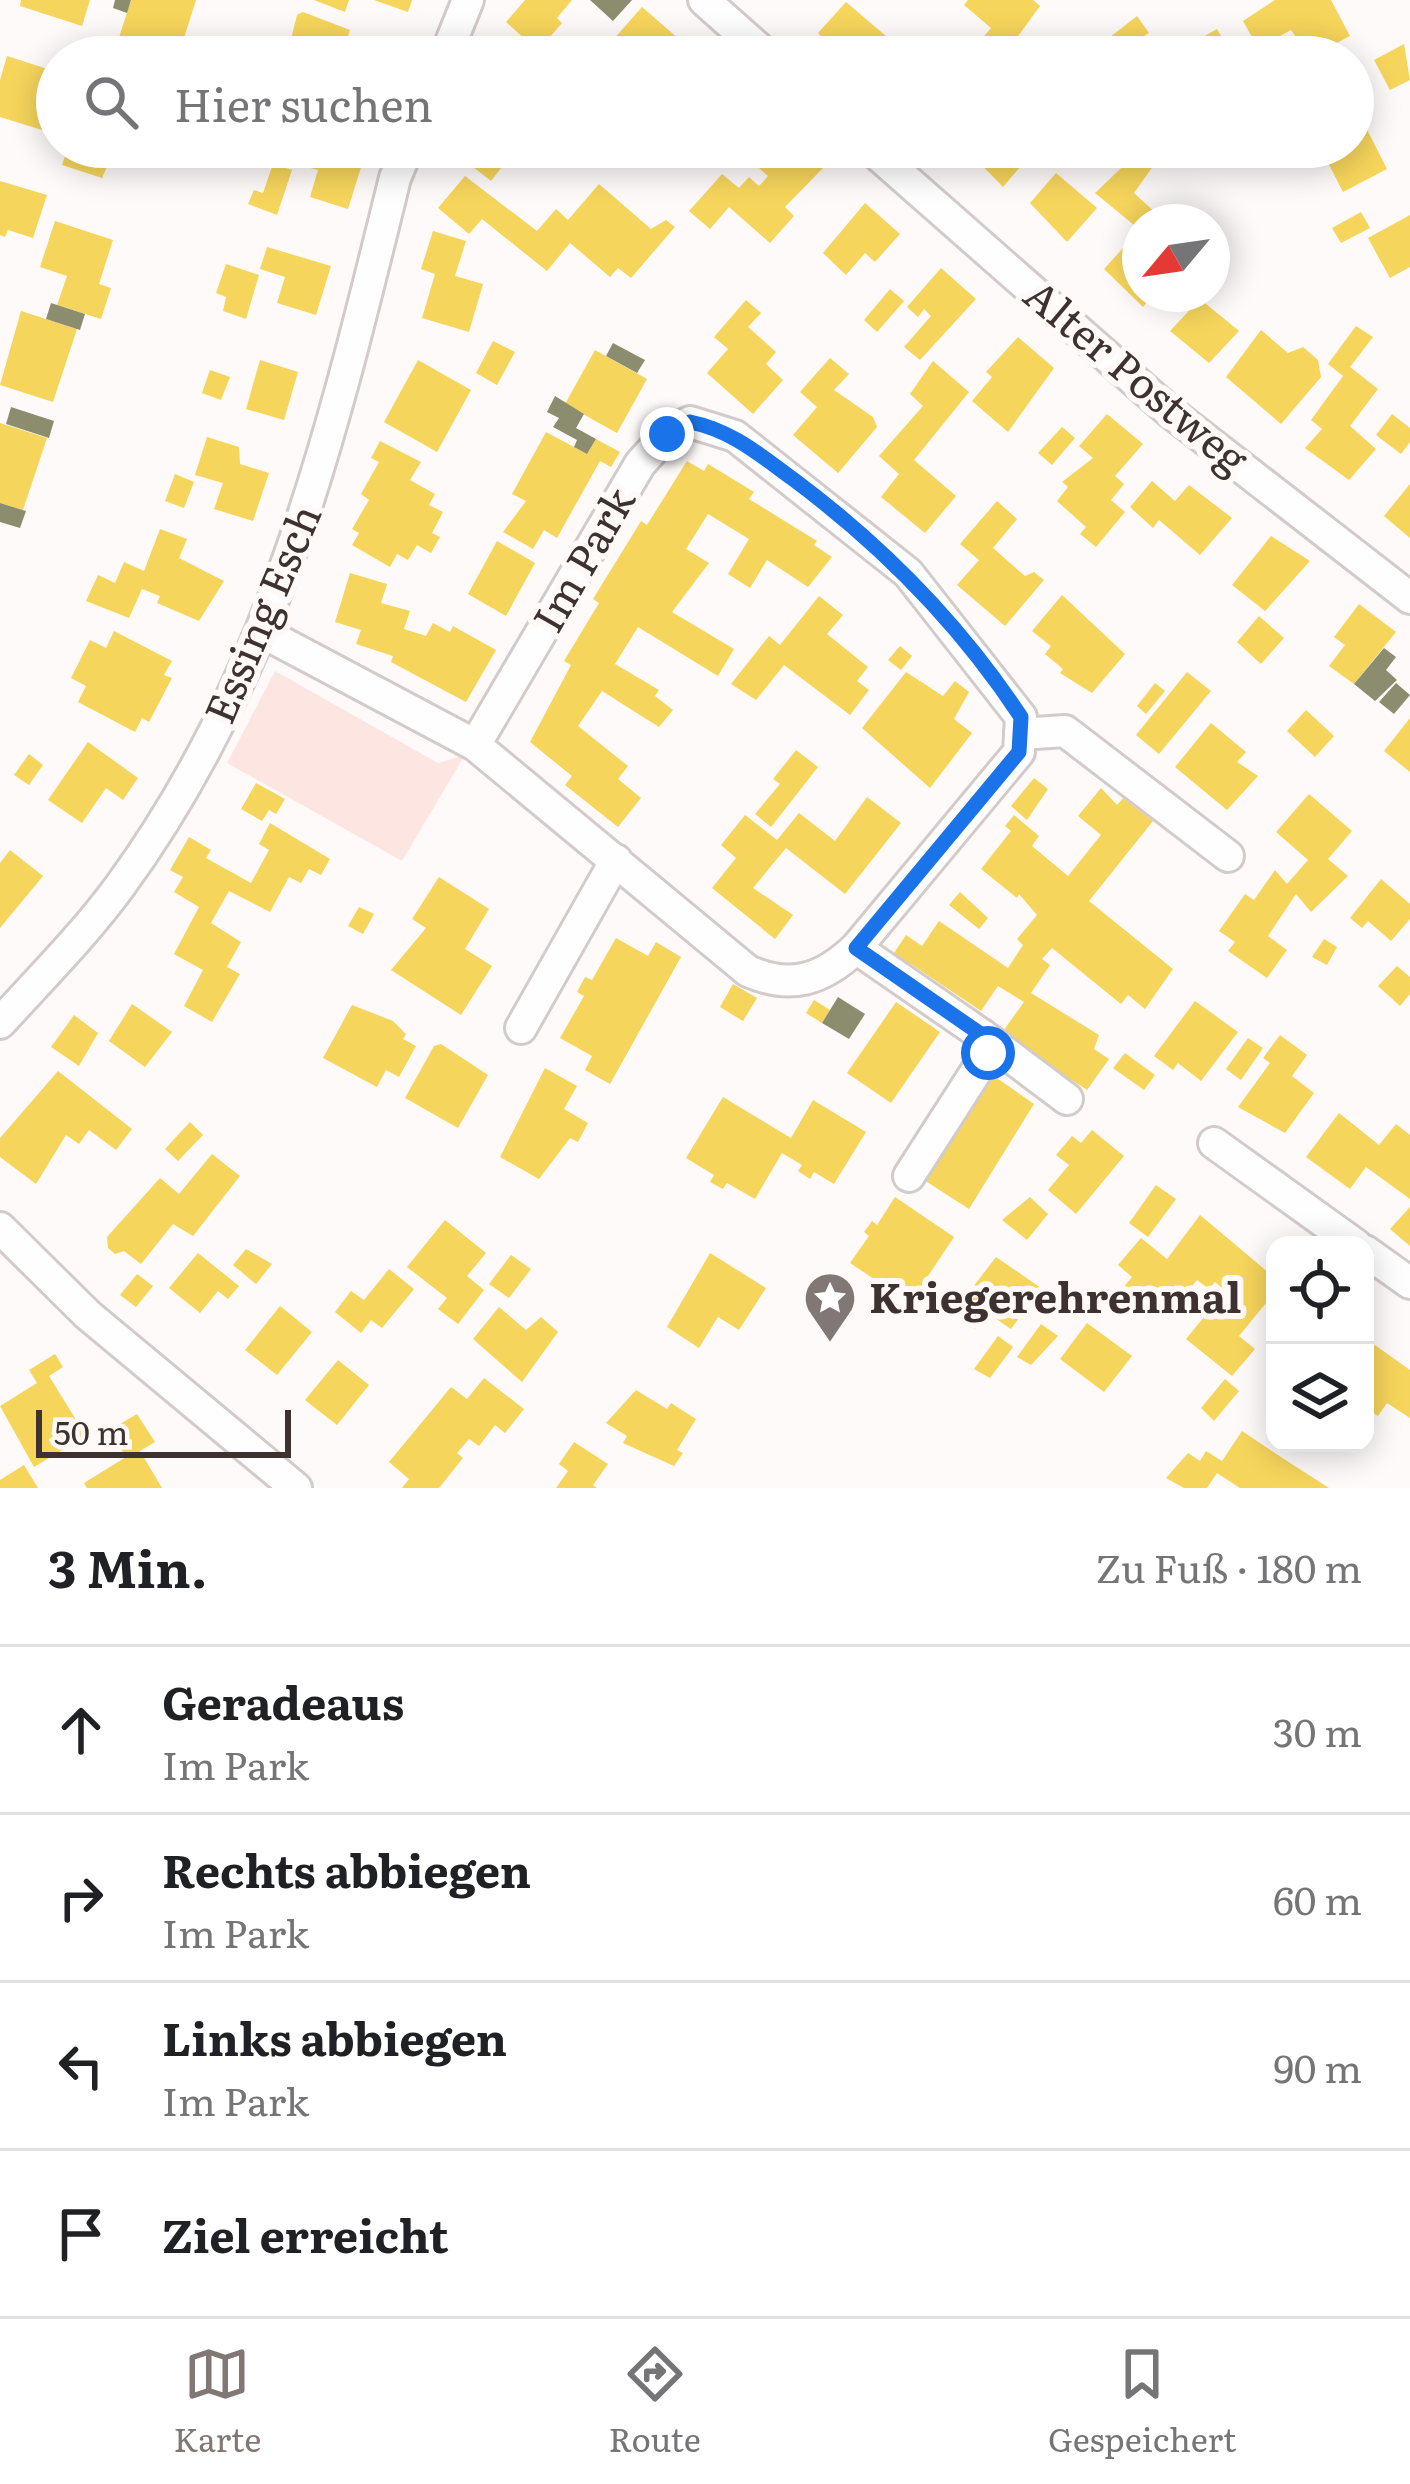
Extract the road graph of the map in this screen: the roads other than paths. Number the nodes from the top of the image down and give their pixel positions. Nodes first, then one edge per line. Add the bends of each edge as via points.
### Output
1 (468, 0) edge
2 (704, 0) edge
3 (453, 36) edge
4 (744, 36) edge
5 (399, 168) edge
6 (893, 168) edge
7 (1410, 598) edge
8 (264, 633) junction
9 (1020, 734) junction
10 (475, 745) junction
11 (1228, 856) dead end
12 (616, 860) junction
13 (856, 948) junction
14 (0, 1023) edge
15 (521, 1028) dead end
16 (982, 1035) junction
17 (1067, 1099) dead end
18 (1214, 1143) dead end
19 (909, 1176) dead end
20 (0, 1228) edge
21 (1343, 1236) edge
22 (1374, 1257) edge
23 (1410, 1283) edge
24 (296, 1488) edge

1 - 3 street
2 - 4 street
5 - 8 street, Essing Esch via 328,451
6 - 7 street, Alter Postweg via 1169,411
8 - 10 street
8 - 14 street, Essing Esch via 205,750 120,886
9 - 10 street, Im Park via 1021,717 1002,688 908,573 735,436 690,422 640,464
9 - 11 street via 1065,731
9 - 13 street via 1019,752
10 - 12 street
12 - 13 street via 748,971 776,983 805,981
12 - 15 street
13 - 16 street
16 - 17 street
16 - 19 street via 988,1053
18 - 21 street
20 - 24 street via 88,1315
22 - 23 street

